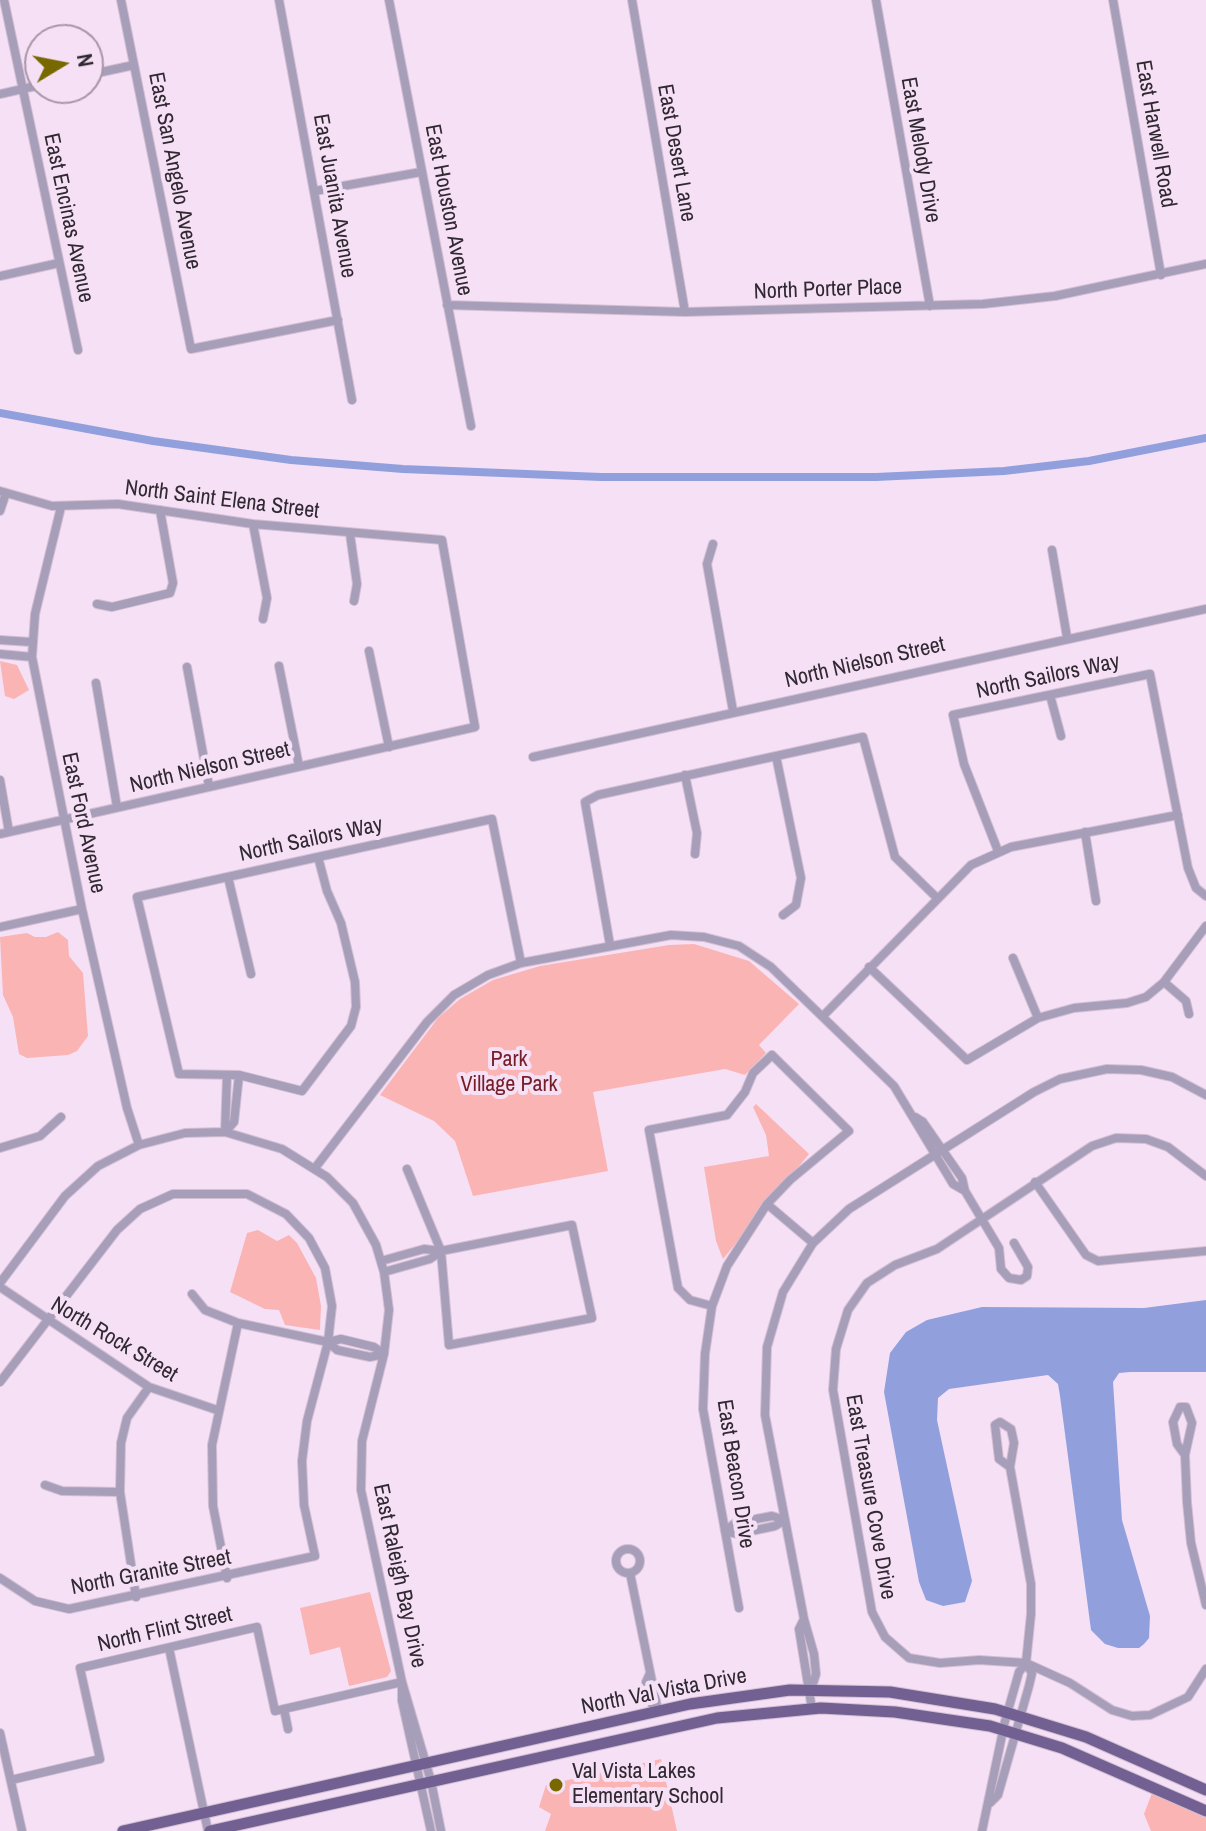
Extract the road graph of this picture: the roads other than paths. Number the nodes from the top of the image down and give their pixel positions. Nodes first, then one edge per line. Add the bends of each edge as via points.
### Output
1 (4, 0) edge
2 (121, 0) edge
3 (279, 0) edge
4 (389, 0) edge
5 (632, 0) edge
6 (876, 0) edge
7 (1113, 0) edge
8 (134, 65) junction
9 (104, 72) edge
10 (22, 89) junction
11 (0, 94) edge
12 (421, 172) junction
13 (315, 191) junction
14 (59, 263) junction
15 (1206, 264) edge
16 (1161, 275) junction
17 (0, 276) edge
18 (447, 305) junction
19 (930, 306) junction
20 (685, 312) junction
21 (338, 320) junction
22 (78, 350) dead end
23 (352, 400) dead end
24 (471, 426) dead end
25 (3, 492) edge
26 (61, 507) junction
27 (160, 510) junction
28 (0, 511) edge
29 (253, 524) junction
30 (350, 534) junction
31 (713, 544) dead end
32 (1052, 550) dead end
33 (354, 601) dead end
34 (97, 604) dead end
35 (1206, 609) edge
36 (263, 619) dead end
37 (1067, 637) junction
38 (0, 640) edge
39 (31, 642) junction
40 (369, 651) dead end
41 (0, 654) edge
42 (32, 657) junction
43 (279, 666) dead end
44 (187, 667) dead end
45 (96, 683) dead end
46 (1050, 695) junction
47 (733, 711) junction
48 (475, 727) joint
49 (1061, 736) dead end
50 (389, 747) junction
51 (776, 756) junction
52 (533, 757) dead end
53 (299, 766) junction
54 (685, 775) junction
55 (0, 780) edge
56 (209, 786) junction
57 (117, 807) junction
58 (1178, 815) junction
59 (63, 820) junction
60 (1085, 832) junction
61 (5, 833) edge
62 (998, 851) junction
63 (695, 854) dead end
64 (318, 857) junction
65 (228, 877) junction
66 (1206, 896) edge
67 (936, 897) junction
68 (1096, 901) dead end
69 (82, 909) junction
70 (783, 915) dead end
71 (1206, 926) edge
72 (0, 927) edge
73 (610, 945) junction
74 (1013, 958) dead end
75 (521, 963) junction
76 (869, 967) junction
77 (251, 974) dead end
78 (1164, 982) junction
79 (1189, 1014) dead end
80 (823, 1016) junction
81 (1038, 1018) junction
82 (227, 1075) junction
83 (239, 1075) junction
84 (1206, 1095) edge
85 (61, 1117) dead end
86 (225, 1132) junction
87 (139, 1145) junction
88 (0, 1148) edge
89 (938, 1152) junction
90 (315, 1168) junction
91 (407, 1169) dead end
92 (1206, 1176) edge
93 (1035, 1182) junction
94 (767, 1204) junction
95 (985, 1220) junction
96 (813, 1243) junction
97 (1014, 1243) dead end
98 (441, 1251) junction
99 (1206, 1251) edge
100 (381, 1261) junction
101 (384, 1272) junction
102 (0, 1285) edge
103 (192, 1294) dead end
104 (712, 1306) junction
105 (46, 1321) junction
106 (238, 1323) junction
107 (328, 1342) junction
108 (384, 1354) junction
109 (0, 1382) edge
110 (149, 1387) junction
111 (217, 1410) junction
112 (1185, 1455) junction
113 (1010, 1467) junction
114 (45, 1485) dead end
115 (120, 1492) junction
116 (785, 1520) junction
117 (725, 1531) junction
118 (630, 1573) dead end
119 (0, 1578) edge
120 (227, 1578) junction
121 (136, 1597) junction
122 (1206, 1605) edge
123 (739, 1608) dead end
124 (169, 1648) junction
125 (1026, 1663) junction
126 (1206, 1669) edge
127 (402, 1682) junction
128 (811, 1690) junction
129 (812, 1709) junction
130 (280, 1710) junction
131 (658, 1711) junction
132 (1014, 1714) junction
133 (288, 1729) dead end
134 (1009, 1732) junction
135 (0, 1733) edge
136 (421, 1764) junction
137 (11, 1780) junction
138 (426, 1782) junction
139 (1206, 1790) edge
140 (1206, 1811) edge
141 (204, 1812) junction
142 (22, 1831) edge
143 (123, 1831) edge
144 (209, 1831) edge
145 (431, 1831) edge
146 (441, 1831) edge
147 (982, 1831) edge

1 - 10 street, East Encinas Avenue
2 - 8 street, East San Angelo Avenue
3 - 13 street, East Juanita Avenue
4 - 12 street, East Houston Avenue
5 - 20 street, East Desert Lane
6 - 19 street, East Melody Drive
7 - 16 street, East Harwell Road
8 - 9 street
8 - 21 street, East San Angelo Avenue via 191,349
10 - 11 street
10 - 14 street, East Encinas Avenue
12 - 13 street
12 - 18 street, East Houston Avenue
13 - 21 street, East Juanita Avenue
14 - 17 street
14 - 22 street, East Encinas Avenue
15 - 16 street, North Porter Place
16 - 19 street, North Porter Place via 1055,296
18 - 20 street, North Porter Place
18 - 24 street, East Houston Avenue
19 - 20 street, North Porter Place
21 - 23 street, East Juanita Avenue
25 - 26 street, North Saint Elena Street
25 - 28 street
26 - 27 street, North Saint Elena Street via 118,504
26 - 39 street, East Ford Avenue
27 - 29 street, North Saint Elena Street
27 - 34 street via 173,583 170,593 112,607
29 - 30 street, North Saint Elena Street
29 - 36 street via 267,598
30 - 33 street via 357,584
30 - 48 street, North Saint Elena Street via 442,540
31 - 47 street via 707,564
32 - 37 street
35 - 37 street, North Nielson Street
37 - 47 street, North Nielson Street
38 - 39 street
39 - 42 street, East Ford Avenue
40 - 50 street
41 - 42 street
42 - 59 street, East Ford Avenue
43 - 53 street
44 - 56 street
45 - 57 street
46 - 49 street
46 - 58 street, North Sailors Way via 1150,674
46 - 62 street, North Sailors Way via 953,715 964,764
47 - 52 street, North Nielson Street
48 - 50 street, North Nielson Street
50 - 53 street, North Nielson Street
51 - 54 street
51 - 67 street via 863,737 895,857
51 - 70 street via 801,878 796,905
53 - 56 street, North Nielson Street
54 - 63 street via 697,833
54 - 73 street via 585,802
55 - 61 street
56 - 57 street, North Nielson Street
57 - 59 street, North Nielson Street
58 - 60 street
58 - 66 street via 1191,879
59 - 61 street, North Nielson Street
59 - 69 street, East Ford Avenue
60 - 62 street
60 - 68 street
62 - 67 street via 971,865
64 - 65 street, North Sailors Way
64 - 75 street, North Sailors Way via 492,819
64 - 83 street via 355,982 351,1026 302,1091
65 - 77 street
65 - 82 street, North Sailors Way via 137,897 179,1074
67 - 76 street
69 - 72 street
69 - 87 street, East Ford Avenue
71 - 78 street
73 - 75 street
73 - 80 street via 671,935 739,946 771,967
74 - 81 street
75 - 90 street via 472,984 440,1007
76 - 80 street
76 - 81 street via 967,1060
78 - 79 street via 1186,1001
78 - 81 street via 1146,997 1127,1003
80 - 89 street via 886,1077
82 - 83 street
82 - 86 street
83 - 86 street via 234,1122
84 - 89 street via 1157,1072 1107,1069 1077,1074 1034,1092
85 - 88 street via 40,1136
86 - 87 street, East Raleigh Bay Drive via 185,1133
86 - 90 street, East Raleigh Bay Drive via 282,1149
87 - 102 street, East Raleigh Bay Drive via 98,1166 65,1196
89 - 95 street via 953,1184 965,1191
89 - 96 street via 849,1209
90 - 100 street, East Raleigh Bay Drive via 353,1203
91 - 98 street
92 - 93 street, East Treasure Cove Drive via 1168,1147 1146,1139 1116,1138 1092,1146
93 - 95 street, East Treasure Cove Drive
93 - 99 street via 1086,1255 1098,1261
94 - 96 street
94 - 104 street, East Beacon Drive via 727,1266
94 - 104 street, East Beacon Drive via 849,1131 772,1055 753,1073 727,1115 649,1130 678,1288 690,1300
95 - 97 street via 999,1248 1001,1269 1009,1278 1021,1280 1028,1267
95 - 125 street, East Treasure Cove Drive via 867,1283 848,1310 836,1349 833,1390 872,1612 885,1637 909,1658
96 - 116 street via 783,1292 767,1347 765,1415
98 - 98 street via 449,1345 592,1318 572,1225
98 - 100 street via 424,1249
98 - 101 street
100 - 101 street, East Raleigh Bay Drive
101 - 108 street, East Raleigh Bay Drive via 389,1310
102 - 105 street, North Rock Street
103 - 106 street via 205,1310
104 - 117 street, East Beacon Drive via 703,1409
105 - 107 street via 117,1230 140,1209 173,1194 247,1194 286,1214 309,1238 325,1268 332,1306
105 - 109 street
105 - 110 street, North Rock Street
106 - 107 street
106 - 111 street
107 - 108 street via 337,1350 370,1357
107 - 120 street, North Granite Street via 303,1442 304,1505 315,1556
108 - 127 street, East Raleigh Bay Drive via 362,1441 360,1477
110 - 111 street, North Rock Street
110 - 115 street via 127,1418
111 - 120 street via 211,1483
112 - 112 street via 1192,1423 1186,1407 1180,1407 1173,1422
112 - 122 street via 1191,1543
113 - 113 street via 1011,1429 1000,1422 995,1425 999,1459
113 - 125 street via 1031,1584
114 - 115 street via 62,1491
115 - 121 street
116 - 117 street via 772,1516 735,1523
116 - 128 street
117 - 123 street, East Beacon Drive
118 - 131 street
119 - 121 street, North Granite Street via 50,1607 69,1609
120 - 121 street, North Granite Street
124 - 130 street, North Flint Street via 257,1627
124 - 137 street, North Flint Street via 80,1668 100,1759
124 - 141 street
125 - 126 street, East Treasure Cove Drive via 1132,1716 1150,1715 1188,1697
125 - 132 street via 1019,1672
125 - 132 street via 1032,1673
127 - 130 street
127 - 136 street, East Raleigh Bay Drive
128 - 129 street
128 - 131 main road, North Val Vista Drive via 730,1696
128 - 132 main road, North Val Vista Drive via 919,1695
129 - 134 main road, North Val Vista Drive via 921,1715
129 - 138 main road, North Val Vista Drive via 717,1718
130 - 133 street
131 - 136 main road, North Val Vista Drive
132 - 134 street
132 - 139 main road, North Val Vista Drive via 1091,1739
134 - 140 main road, North Val Vista Drive via 1062,1748
134 - 147 street via 988,1793
135 - 137 street
136 - 138 street, East Raleigh Bay Drive
136 - 141 main road, North Val Vista Drive
137 - 142 street
138 - 144 main road, North Val Vista Drive
138 - 145 street, East Raleigh Bay Drive
138 - 146 street, East Raleigh Bay Drive
141 - 143 main road, North Val Vista Drive
141 - 144 street

